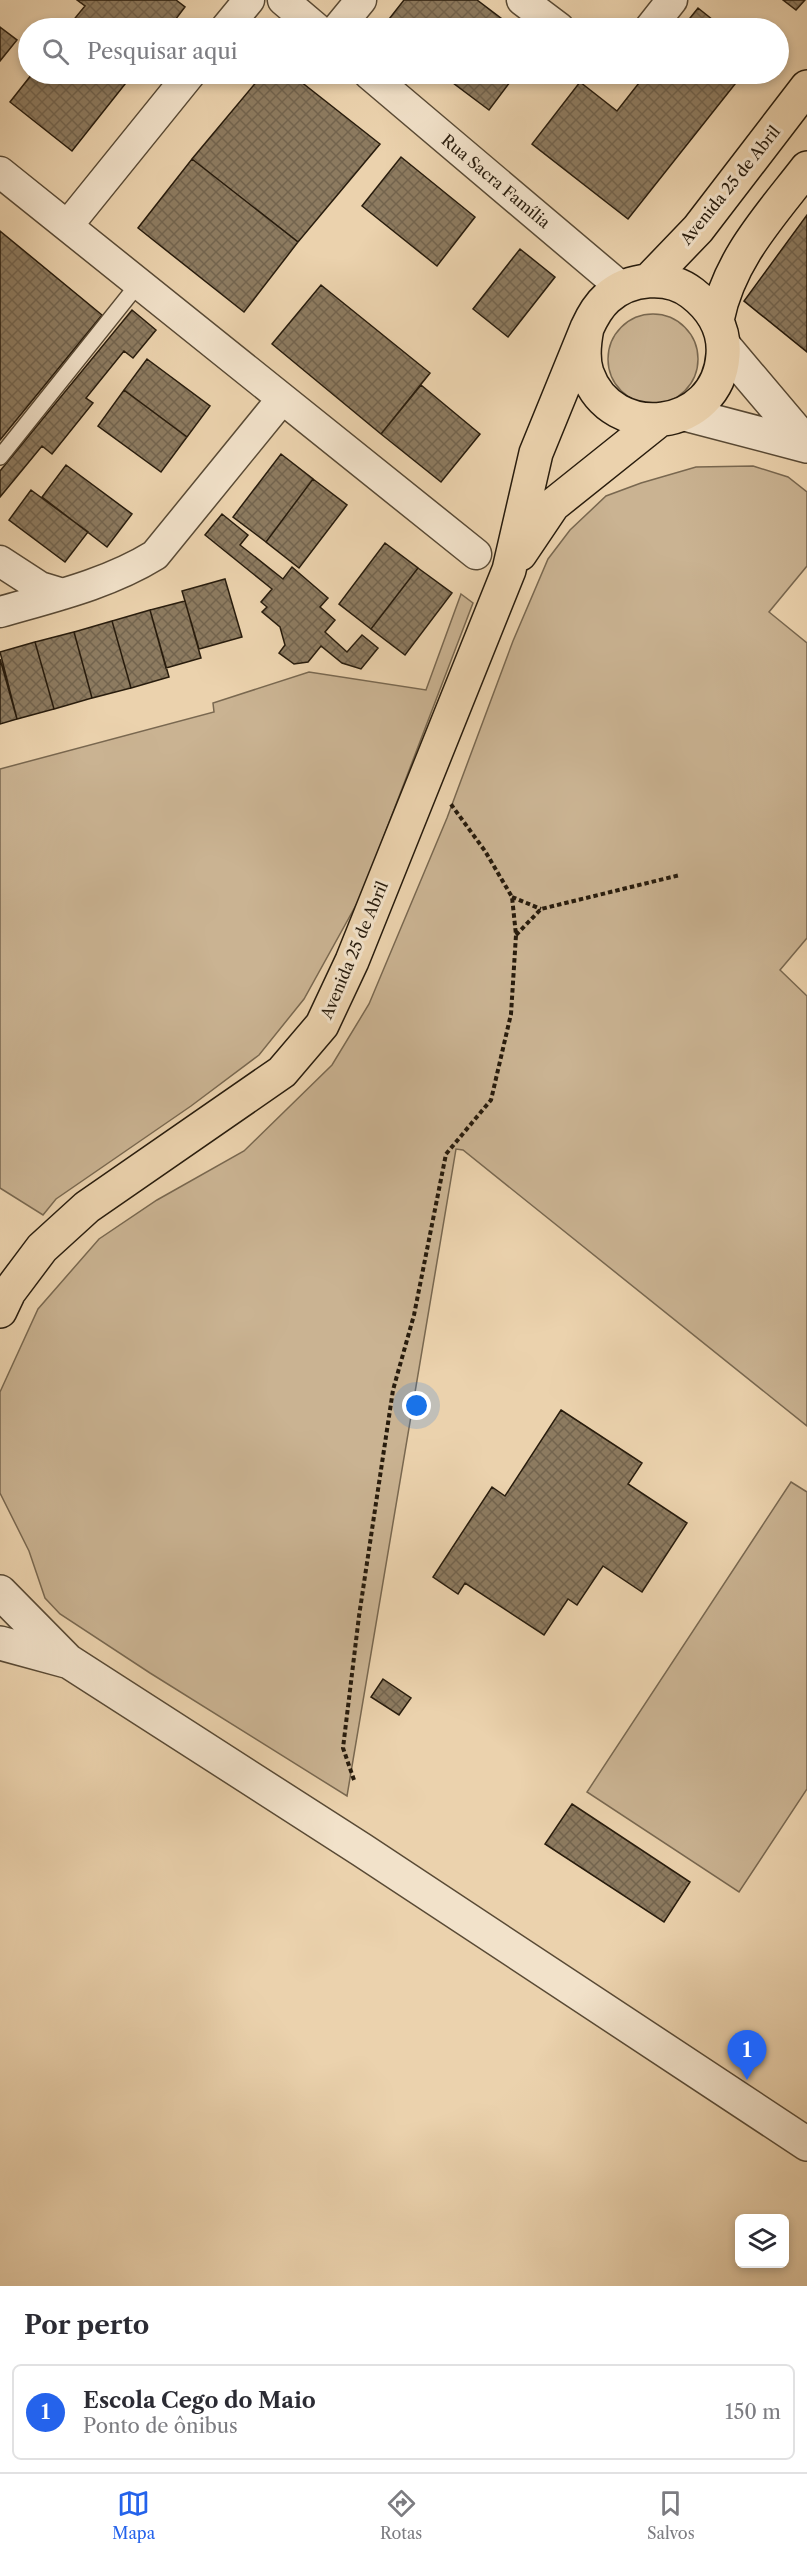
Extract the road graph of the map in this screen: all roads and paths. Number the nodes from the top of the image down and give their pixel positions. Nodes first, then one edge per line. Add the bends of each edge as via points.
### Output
1 (249, 0) edge
2 (283, 0) edge
3 (361, 0) edge
4 (522, 0) edge
5 (672, 0) edge
6 (234, 18) edge
7 (304, 18) edge
8 (346, 18) edge
9 (546, 18) edge
10 (658, 18) edge
11 (182, 84) edge
12 (382, 84) edge
13 (807, 87) edge
14 (807, 168) edge
15 (0, 172) edge
16 (68, 225) junction
17 (139, 283) junction
18 (636, 284) junction
19 (587, 328) junction
20 (720, 333) junction
21 (282, 399) junction
22 (671, 417) junction
23 (807, 445) edge
24 (0, 457) edge
25 (476, 554) dead end
26 (0, 561) edge
27 (509, 570) junction
28 (63, 594) junction
29 (0, 612) edge
30 (448, 800) dead end
31 (680, 875) dead end
32 (512, 897) junction
33 (541, 909) junction
34 (516, 935) junction
35 (0, 1311) edge
36 (0, 1592) edge
37 (0, 1643) edge
38 (68, 1661) junction
39 (354, 1780) dead end
40 (807, 2144) edge

1 - 6 street
2 - 7 street
3 - 8 street
4 - 9 street
5 - 10 street
11 - 16 street
12 - 18 street, Rua Sacra Família
13 - 18 main road, Avenida 25 de Abril via 699,229
14 - 20 main road, Avenida 25 de Abril via 741,255 722,294
15 - 16 street
16 - 17 street
17 - 21 street
17 - 24 lane
18 - 19 main road, Avenida 25 de Abril via 607,297
18 - 20 main road via 670,282 689,290 705,303
19 - 22 main road, Avenida 25 de Abril via 583,350 586,373 597,393 614,409 635,419
19 - 27 main road, Avenida 25 de Abril via 536,453
20 - 22 main road, Avenida 25 de Abril via 722,367 714,386 702,402
20 - 23 street
21 - 25 street
21 - 28 street via 155,555 131,570
22 - 23 street
22 - 27 main road, Avenida 25 de Abril via 591,472 553,505
26 - 28 street via 40,587
27 - 35 main road, Avenida 25 de Abril via 352,961 322,1025 282,1072 87,1207 42,1248 9,1292
28 - 29 street
30 - 32 path
31 - 33 path
32 - 33 path
32 - 34 path
33 - 34 path
34 - 39 path via 511,1014 491,1100 446,1154 414,1315 393,1390 343,1748
36 - 38 street
37 - 38 street
38 - 40 street

